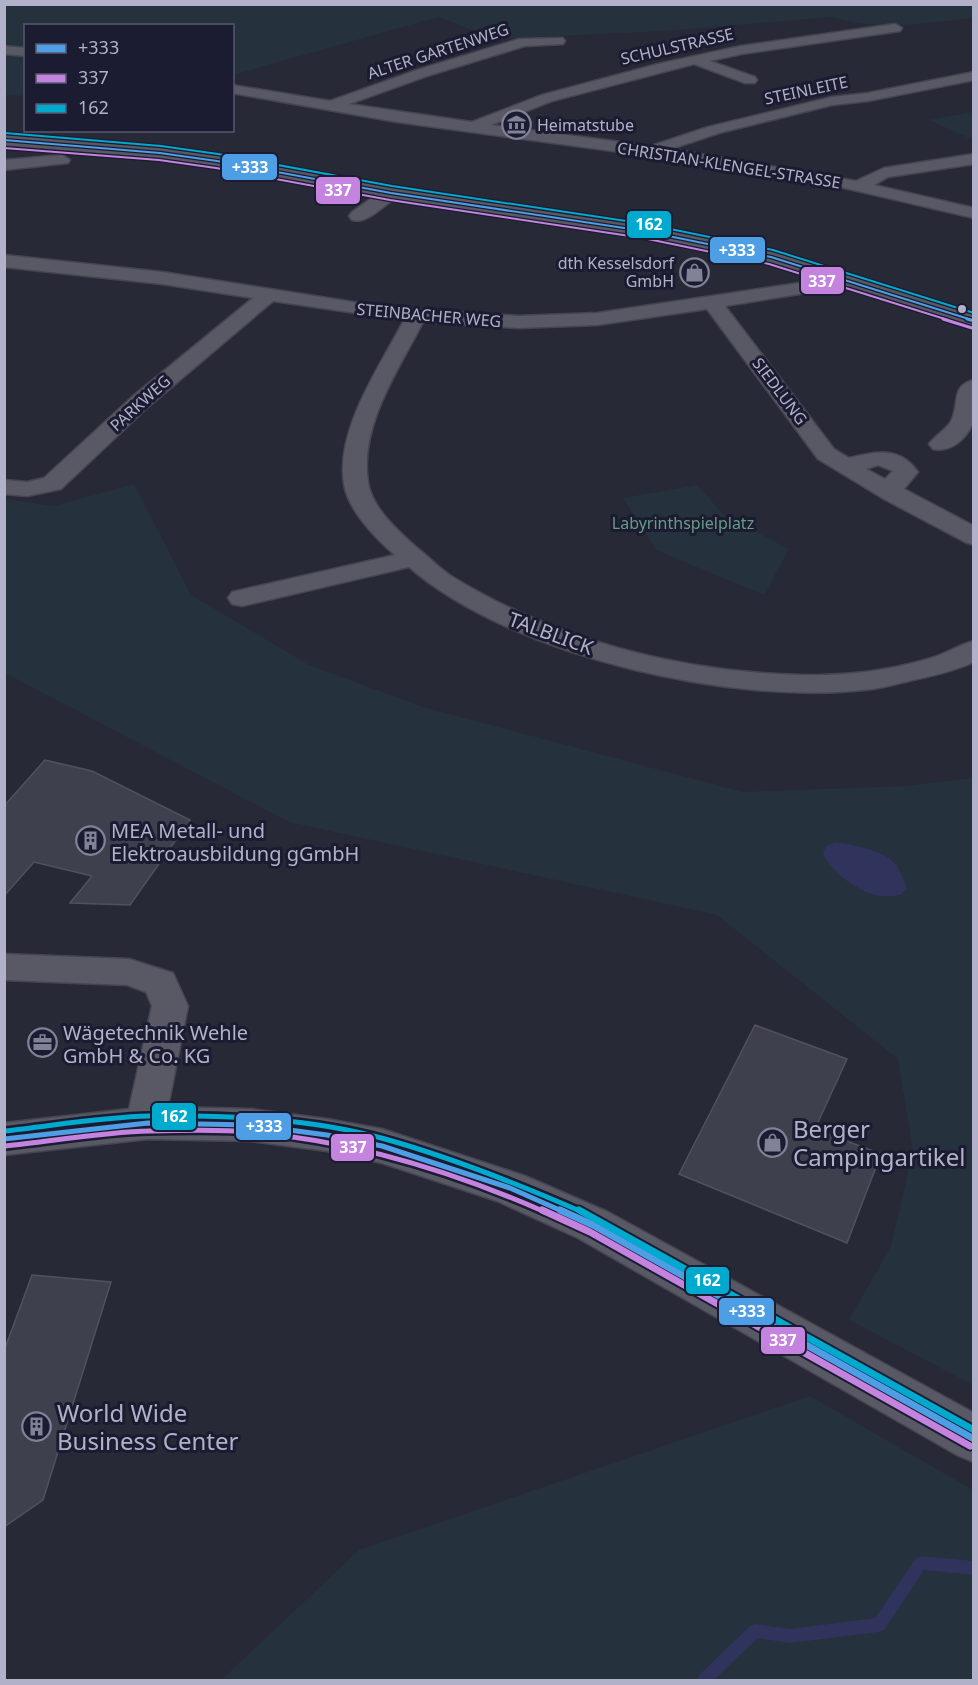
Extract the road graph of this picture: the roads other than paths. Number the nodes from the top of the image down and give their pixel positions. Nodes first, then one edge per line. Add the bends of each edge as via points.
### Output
1 (895, 28) dead end
2 (558, 41) dead end
3 (4, 50) edge
4 (24, 52) edge
5 (695, 60) junction
6 (974, 76) edge
7 (750, 80) dead end
8 (234, 89) edge
9 (332, 105) junction
10 (475, 127) junction
11 (4, 140) edge
12 (99, 148) junction
13 (648, 151) junction
14 (75, 159) junction
15 (974, 159) edge
16 (4, 165) edge
17 (52, 177) dead end
18 (859, 186) junction
19 (391, 193) junction
20 (974, 213) edge
21 (358, 216) dead end
22 (4, 261) edge
23 (853, 281) junction
24 (269, 295) junction
25 (713, 303) junction
26 (416, 316) junction
27 (974, 321) edge
28 (974, 386) edge
29 (941, 444) dead end
30 (4, 487) edge
31 (974, 537) edge
32 (410, 559) junction
33 (242, 598) dead end
34 (974, 649) edge
35 (4, 967) edge
36 (148, 1123) junction
37 (4, 1139) edge
38 (974, 1438) edge

1 - 5 street, SCHULSTRASSE
2 - 9 street, ALTER GARTENWEG via 524,42
3 - 4 street
5 - 7 street
5 - 10 street, SCHULSTRASSE via 548,98
6 - 13 street, STEINLEITE via 832,101
8 - 9 street, CHRISTIAN-KLENGEL-STRASSE
9 - 10 street, CHRISTIAN-KLENGEL-STRASSE
10 - 13 street, CHRISTIAN-KLENGEL-STRASSE
11 - 12 street
12 - 14 street
12 - 19 street via 217,161
13 - 18 street, CHRISTIAN-KLENGEL-STRASSE
14 - 16 street
14 - 17 street
15 - 18 street via 884,173
18 - 20 street, CHRISTIAN-KLENGEL-STRASSE
19 - 21 street
19 - 23 street via 744,250
22 - 24 street, STEINBACHER WEG via 162,278
23 - 25 street, STEINBACHER WEG
23 - 27 street
24 - 26 street, STEINBACHER WEG
24 - 30 street, PARKWEG via 140,402 52,484 27,489
25 - 26 street, STEINBACHER WEG via 551,322
25 - 31 street, SIEDLUNG via 826,454
26 - 32 street, TALBLICK via 369,408 361,430 355,477 376,522
28 - 29 street via 968,390 970,404 966,415 954,434
32 - 33 street
32 - 34 street, TALBLICK via 465,596 530,629 685,671 792,683 847,684 911,674 966,656
35 - 36 street via 129,972 160,983 170,1006 149,1099
36 - 37 street
36 - 38 street via 251,1125 327,1135 382,1146 510,1188 593,1225

